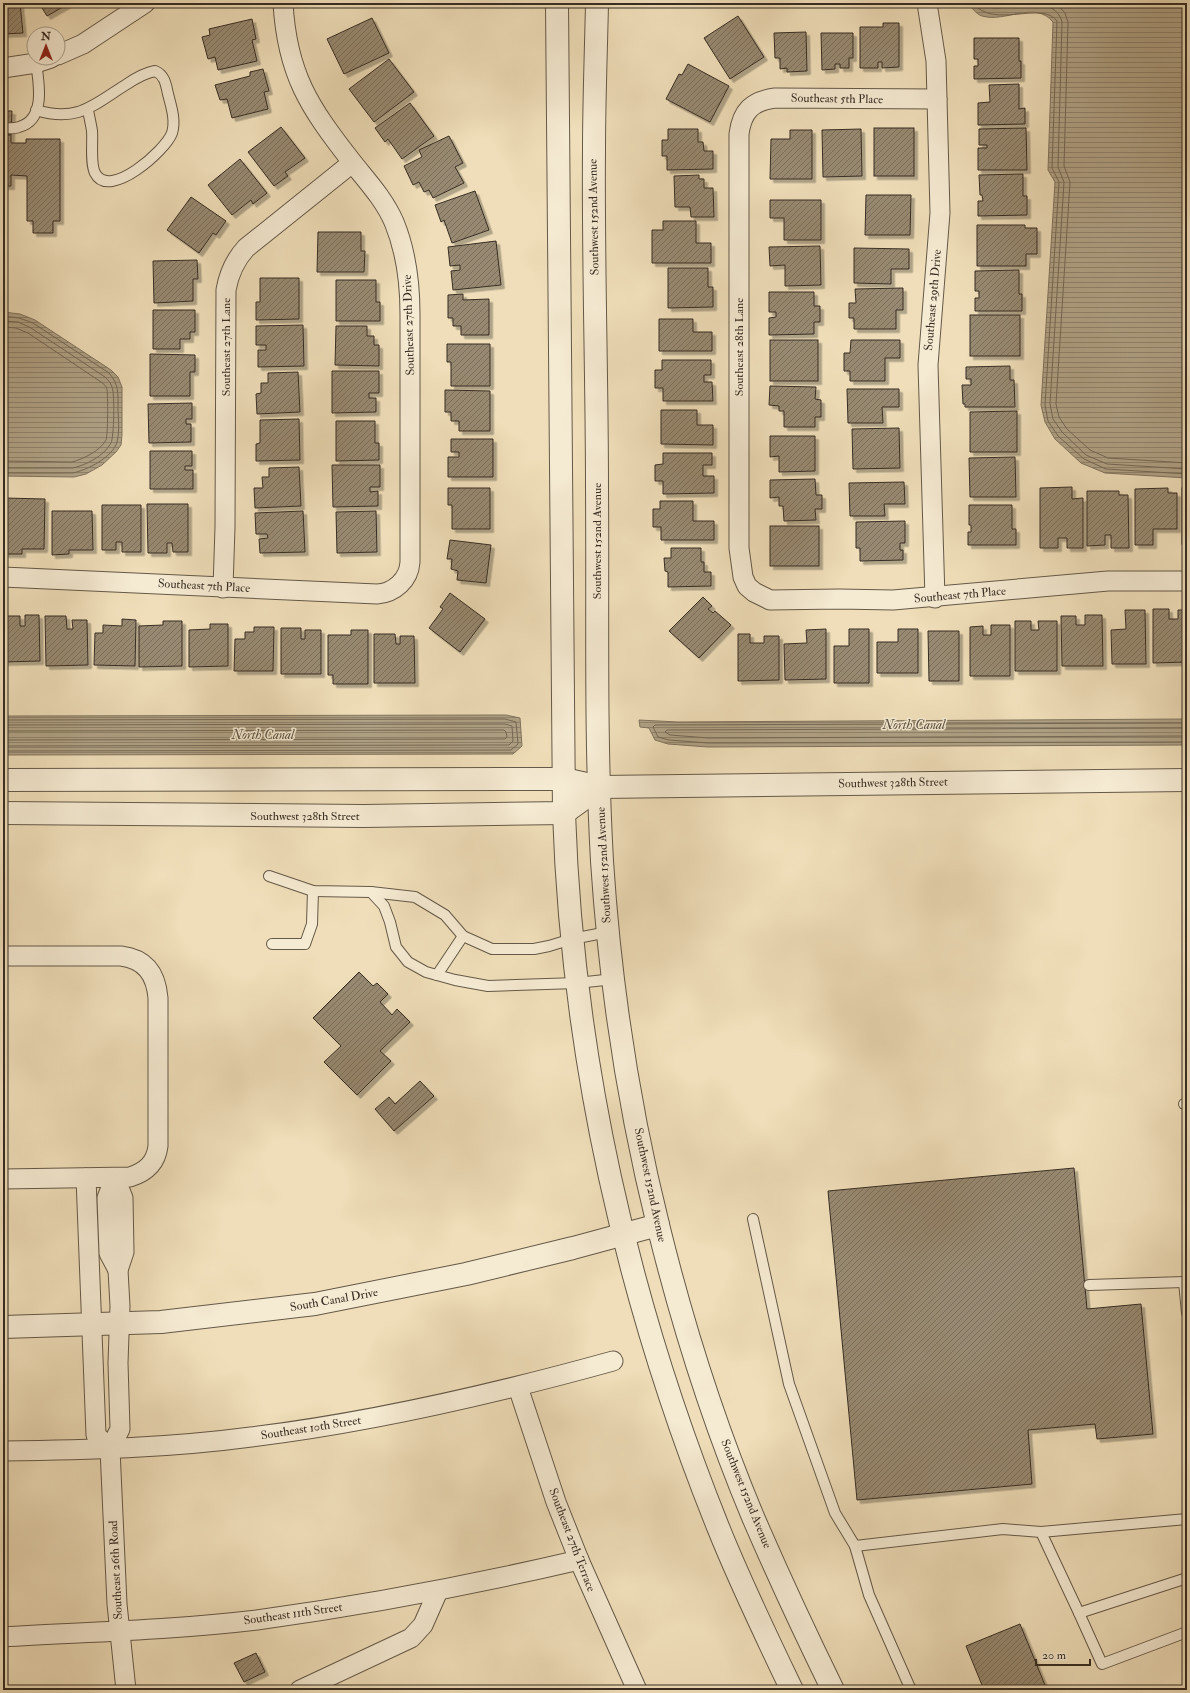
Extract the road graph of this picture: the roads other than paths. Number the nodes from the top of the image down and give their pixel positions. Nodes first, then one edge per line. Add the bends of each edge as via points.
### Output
1 (145, 3) edge
2 (283, 3) edge
3 (557, 3) edge
4 (597, 3) edge
5 (927, 3) edge
6 (66, 52) edge
7 (26, 64) edge
8 (43, 66) edge
9 (3, 68) edge
10 (938, 99) junction
11 (36, 110) junction
12 (88, 110) junction
13 (742, 116) joint
14 (3, 128) edge
15 (352, 163) junction
16 (3, 577) edge
17 (743, 578) joint
18 (1187, 581) edge
19 (402, 582) joint
20 (223, 588) junction
21 (935, 598) junction
22 (564, 779) junction
23 (3, 780) edge
24 (1187, 780) edge
25 (600, 787) junction
26 (3, 813) edge
27 (564, 813) junction
28 (269, 876) dead end
29 (313, 891) junction
30 (371, 892) junction
31 (608, 932) junction
32 (463, 936) junction
33 (572, 939) junction
34 (272, 944) dead end
35 (3, 956) edge
36 (437, 975) junction
37 (614, 979) junction
38 (577, 983) junction
39 (86, 1178) junction
40 (115, 1178) junction
41 (3, 1179) edge
42 (753, 1219) dead end
43 (658, 1225) junction
44 (624, 1235) junction
45 (1186, 1282) edge
46 (1089, 1285) dead end
47 (1187, 1313) edge
48 (119, 1324) junction
49 (92, 1325) junction
50 (3, 1327) edge
51 (613, 1361) dead end
52 (518, 1386) junction
53 (94, 1399) junction
54 (119, 1399) junction
55 (110, 1449) junction
56 (3, 1451) edge
57 (1187, 1518) edge
58 (1041, 1532) junction
59 (855, 1546) junction
60 (579, 1560) junction
61 (1187, 1578) edge
62 (438, 1591) junction
63 (1079, 1613) junction
64 (119, 1630) junction
65 (1187, 1632) edge
66 (3, 1637) edge
67 (126, 1690) edge
68 (300, 1690) edge
69 (637, 1690) edge
70 (792, 1690) edge
71 (833, 1690) edge
72 (911, 1690) edge

1 - 6 street via 83,44
2 - 15 street, Southeast 27th Drive via 289,51 302,89 323,125
3 - 22 street
4 - 25 street, Southwest 152nd Avenue via 594,149
5 - 10 street, Southeast 29th Drive via 936,61
7 - 9 street
8 - 11 lane
10 - 13 street, Southeast 5th Place via 775,98 759,102
10 - 21 street, Southeast 29th Drive via 940,213 928,365
11 - 12 lane via 50,114 73,114
11 - 14 lane via 27,124
12 - 12 lane via 140,76 155,71 163,76 166,84 173,128 164,146 140,167 119,180 104,182 93,169 92,131
13 - 17 street, Southeast 28th Lane via 739,134 739,548
15 - 19 street, Southeast 27th Drive via 380,197 393,221 403,248 409,281 410,562 408,574
15 - 20 street, Southeast 27th Lane via 246,248 235,261 228,280
16 - 20 street, Southeast 7th Place
17 - 21 street, Southeast 7th Place via 754,592 770,600
18 - 21 street, Southeast 7th Place via 1108,581
19 - 20 street, Southeast 7th Place via 388,592 377,594
22 - 23 street, Southwest 328th Street
22 - 25 street, Southwest 328th Street
22 - 27 street
24 - 25 street, Southwest 328th Street
25 - 27 street
25 - 31 street, Southwest 152nd Avenue
26 - 27 street, Southwest 328th Street via 364,816
27 - 33 street
28 - 29 lane
29 - 30 lane
29 - 34 lane via 312,924 305,944
30 - 32 lane via 414,897 445,915
30 - 36 lane via 384,906 396,947 408,962
31 - 33 lane
31 - 37 street, Southwest 152nd Avenue
32 - 33 lane via 492,949 534,948
32 - 36 lane
33 - 38 street
35 - 40 street via 120,956 137,960 151,972 158,998 158,1151 143,1172 130,1177
36 - 38 lane via 488,986
37 - 38 lane
37 - 43 street, Southwest 152nd Avenue via 632,1097
38 - 44 street via 599,1122
39 - 40 street
39 - 41 street
39 - 49 street
40 - 48 street, Southeast 26th Road via 123,1198 124,1252 118,1270
42 - 59 lane via 789,1384 835,1513
43 - 44 street, South Canal Drive
43 - 71 street, Southwest 152nd Avenue via 687,1330 729,1454 771,1557
44 - 48 street, South Canal Drive via 466,1274 315,1304 182,1320
44 - 70 street via 652,1340 689,1452 729,1554
45 - 46 lane
45 - 47 lane
48 - 49 street, South Canal Drive
48 - 54 street, Southeast 26th Road
49 - 50 street, South Canal Drive
49 - 53 street
51 - 52 street, Southeast 10th Street
52 - 55 street, Southeast 10th Street via 411,1411 250,1438
52 - 60 street, Southeast 27th Terrace via 556,1502
53 - 54 street
53 - 55 street via 96,1435
54 - 55 street, Southeast 26th Road via 120,1429
55 - 56 street, Southeast 10th Street
55 - 64 street, Southeast 26th Road
57 - 58 lane
58 - 59 lane via 1003,1529
58 - 63 lane
59 - 72 lane via 869,1595
60 - 62 street, Southeast 11th Street
60 - 69 street, Southeast 27th Terrace
61 - 63 lane
62 - 64 street, Southeast 11th Street via 256,1620
62 - 68 street via 424,1625 411,1638
63 - 65 lane via 1102,1664
64 - 66 street, Southeast 11th Street
64 - 67 street, Southeast 26th Road

